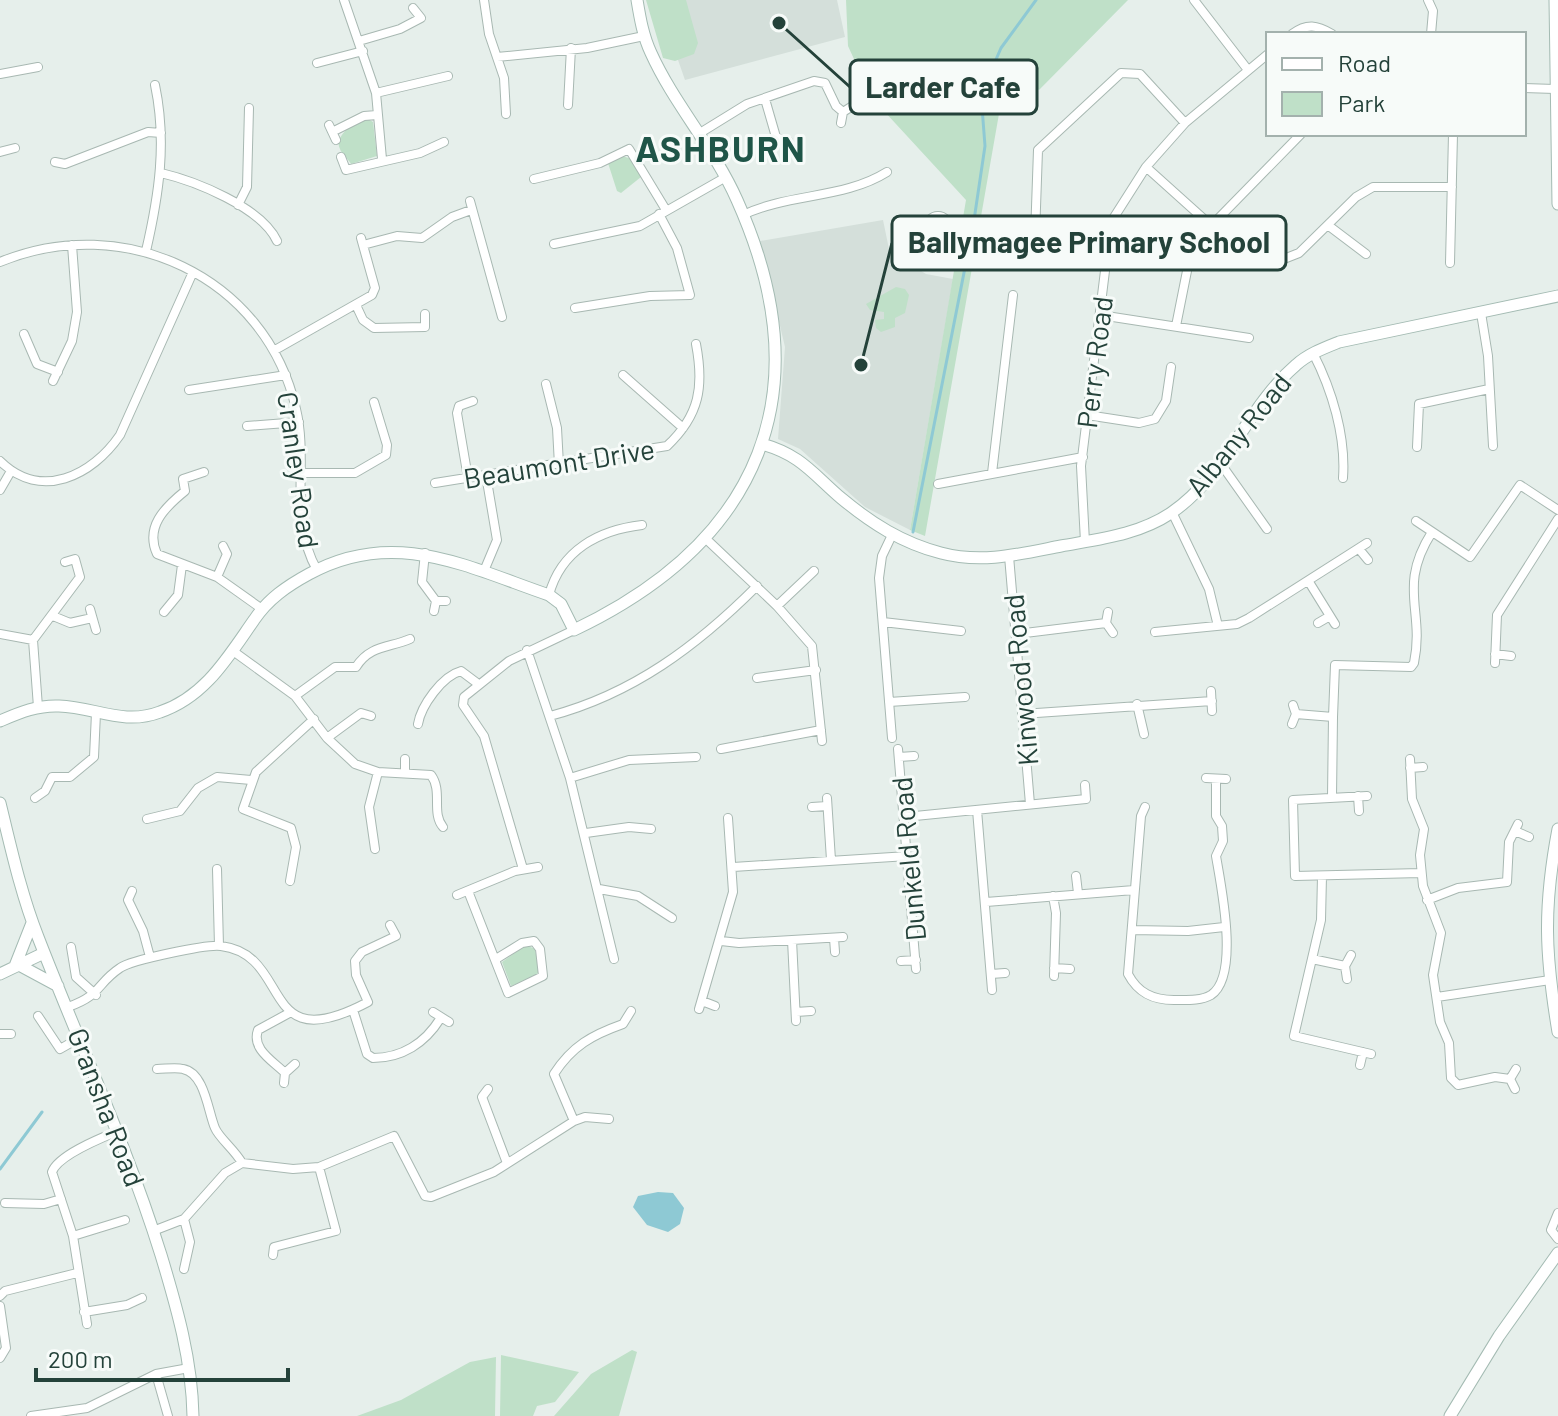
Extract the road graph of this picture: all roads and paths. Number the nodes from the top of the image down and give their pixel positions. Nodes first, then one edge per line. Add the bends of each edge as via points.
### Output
1 (344, 0) edge
2 (484, 0) edge
3 (637, 0) edge
4 (1428, 0) edge
5 (1197, 1) edge
6 (1556, 7) edge
7 (413, 8) dead end
8 (1296, 32) edge
9 (1329, 32) edge
10 (1431, 32) edge
11 (644, 36) junction
12 (359, 41) junction
13 (571, 48) junction
14 (363, 51) junction
15 (1266, 56) edge
16 (497, 57) junction
17 (317, 63) dead end
18 (38, 67) dead end
19 (1248, 70) junction
20 (0, 74) edge
21 (448, 76) dead end
22 (155, 85) dead end
23 (1526, 88) edge
24 (1555, 89) junction
25 (376, 93) junction
26 (765, 99) junction
27 (568, 105) dead end
28 (854, 105) dead end
29 (249, 108) dead end
30 (843, 112) junction
31 (506, 114) dead end
32 (377, 115) junction
33 (841, 123) dead end
34 (1185, 123) junction
35 (333, 132) dead end
36 (161, 133) junction
37 (700, 133) junction
38 (1299, 136) edge
39 (1453, 136) edge
40 (788, 141) dead end
41 (444, 142) dead end
42 (15, 148) dead end
43 (0, 152) edge
44 (341, 157) dead end
45 (382, 159) junction
46 (55, 162) dead end
47 (1146, 167) junction
48 (887, 172) dead end
49 (161, 173) junction
50 (726, 177) junction
51 (534, 179) dead end
52 (1452, 187) junction
53 (1558, 204) edge
54 (238, 205) junction
55 (663, 212) junction
56 (743, 215) junction
57 (1211, 226) junction
58 (1329, 226) junction
59 (949, 227) dead end
60 (1035, 236) junction
61 (1107, 240) junction
62 (277, 241) dead end
63 (554, 244) dead end
64 (72, 245) junction
65 (146, 251) junction
66 (1366, 254) dead end
67 (0, 262) edge
68 (1450, 263) dead end
69 (1187, 271) dead end
70 (193, 272) junction
71 (1558, 296) edge
72 (1001, 303) dead end
73 (356, 305) junction
74 (575, 308) dead end
75 (1481, 313) junction
76 (425, 314) dead end
77 (1100, 315) junction
78 (502, 317) dead end
79 (1176, 326) junction
80 (24, 334) dead end
81 (1249, 338) dead end
82 (40, 342) dead end
83 (696, 344) dead end
84 (30, 346) junction
85 (275, 350) junction
86 (1313, 353) junction
87 (1171, 367) dead end
88 (58, 372) junction
89 (286, 375) junction
90 (623, 375) dead end
91 (53, 381) dead end
92 (546, 384) dead end
93 (1489, 389) junction
94 (198, 400) dead end
95 (473, 401) dead end
96 (374, 402) dead end
97 (1087, 415) junction
98 (299, 422) junction
99 (247, 426) dead end
100 (683, 428) junction
101 (762, 444) junction
102 (1493, 446) dead end
103 (1417, 447) dead end
104 (1083, 457) junction
105 (0, 461) edge
106 (1221, 464) junction
107 (559, 465) junction
108 (1333, 469) dead end
109 (11, 471) junction
110 (204, 472) dead end
111 (301, 473) junction
112 (992, 473) junction
113 (486, 475) junction
114 (468, 478) junction
115 (435, 483) dead end
116 (938, 484) dead end
117 (0, 490) edge
118 (1558, 510) edge
119 (1172, 512) junction
120 (1558, 519) edge
121 (1416, 521) dead end
122 (1267, 523) dead end
123 (642, 525) dead end
124 (1432, 532) junction
125 (892, 535) junction
126 (704, 537) junction
127 (1085, 542) junction
128 (223, 546) dead end
129 (425, 553) junction
130 (1009, 556) junction
131 (1368, 560) dead end
132 (65, 562) dead end
133 (182, 565) junction
134 (317, 570) junction
135 (484, 571) junction
136 (814, 571) dead end
137 (217, 577) junction
138 (1309, 582) junction
139 (757, 586) junction
140 (549, 595) junction
141 (446, 601) dead end
142 (777, 606) junction
143 (262, 609) junction
144 (164, 612) dead end
145 (1108, 612) dead end
146 (53, 616) junction
147 (1163, 619) dead end
148 (947, 620) dead end
149 (883, 622) junction
150 (1106, 623) junction
151 (1318, 623) dead end
152 (1218, 626) junction
153 (96, 630) dead end
154 (574, 630) junction
155 (961, 631) dead end
156 (945, 632) junction
157 (1113, 633) dead end
158 (0, 634) edge
159 (1017, 634) junction
160 (410, 639) dead end
161 (33, 640) junction
162 (527, 650) junction
163 (233, 651) junction
164 (1511, 656) dead end
165 (816, 670) junction
166 (757, 678) dead end
167 (477, 683) junction
168 (948, 687) dead end
169 (1211, 691) dead end
170 (295, 696) junction
171 (965, 697) dead end
172 (949, 698) junction
173 (889, 702) junction
174 (1137, 704) junction
175 (38, 707) junction
176 (96, 713) junction
177 (1022, 714) junction
178 (371, 716) dead end
179 (550, 716) junction
180 (1333, 717) junction
181 (314, 719) junction
182 (0, 721) edge
183 (418, 724) dead end
184 (1292, 724) dead end
185 (821, 730) junction
186 (1144, 734) dead end
187 (327, 738) junction
188 (892, 738) dead end
189 (822, 741) dead end
190 (721, 749) dead end
191 (914, 756) dead end
192 (696, 757) dead end
193 (405, 759) dead end
194 (1423, 767) dead end
195 (378, 772) junction
196 (405, 772) junction
197 (570, 778) junction
198 (1216, 779) dead end
199 (251, 780) junction
200 (1085, 785) dead end
201 (1332, 797) junction
202 (35, 798) dead end
203 (0, 803) edge
204 (1030, 804) junction
205 (812, 807) dead end
206 (977, 810) junction
207 (1359, 811) dead end
208 (1129, 816) dead end
209 (905, 817) junction
210 (147, 819) dead end
211 (3, 827) edge
212 (443, 827) dead end
213 (743, 827) dead end
214 (651, 829) dead end
215 (1558, 829) edge
216 (586, 833) junction
217 (1529, 837) dead end
218 (375, 849) dead end
219 (908, 856) junction
220 (831, 860) junction
221 (538, 867) dead end
222 (733, 867) junction
223 (217, 869) dead end
224 (523, 869) junction
225 (1421, 873) junction
226 (1076, 876) dead end
227 (1322, 876) junction
228 (290, 881) dead end
229 (599, 889) junction
230 (1134, 890) junction
231 (132, 891) dead end
232 (468, 891) junction
233 (1078, 893) junction
234 (457, 895) dead end
235 (1053, 896) junction
236 (1427, 900) junction
237 (986, 902) junction
238 (672, 918) dead end
239 (32, 923) junction
240 (390, 925) dead end
241 (1224, 927) junction
242 (1132, 930) junction
243 (792, 940) junction
244 (721, 941) junction
245 (219, 946) junction
246 (71, 947) dead end
247 (835, 952) dead end
248 (44, 953) junction
249 (1351, 955) dead end
250 (150, 957) junction
251 (496, 959) junction
252 (614, 959) dead end
253 (1312, 959) junction
254 (901, 961) dead end
255 (17, 966) junction
256 (1345, 966) junction
257 (1070, 969) dead end
258 (1005, 973) dead end
259 (0, 974) edge
260 (991, 974) junction
261 (1347, 979) dead end
262 (1550, 980) junction
263 (59, 987) junction
264 (992, 990) dead end
265 (96, 995) junction
266 (1437, 997) junction
267 (715, 1006) dead end
268 (68, 1007) junction
269 (353, 1010) junction
270 (631, 1011) dead end
271 (811, 1011) dead end
272 (291, 1012) junction
273 (38, 1016) dead end
274 (441, 1017) dead end
275 (1558, 1032) edge
276 (0, 1034) edge
277 (11, 1034) dead end
278 (81, 1037) junction
279 (295, 1064) dead end
280 (1360, 1065) dead end
281 (157, 1069) dead end
282 (1516, 1069) dead end
283 (285, 1073) junction
284 (1510, 1079) junction
285 (284, 1083) dead end
286 (488, 1089) dead end
287 (1515, 1089) dead end
288 (609, 1119) dead end
289 (574, 1121) junction
290 (118, 1131) junction
291 (242, 1163) junction
292 (507, 1163) junction
293 (319, 1167) junction
294 (61, 1199) junction
295 (5, 1203) dead end
296 (1558, 1213) edge
297 (184, 1219) junction
298 (125, 1220) dead end
299 (153, 1231) junction
300 (73, 1236) junction
301 (1558, 1239) edge
302 (1558, 1253) edge
303 (273, 1255) dead end
304 (184, 1269) dead end
305 (77, 1273) junction
306 (0, 1295) edge
307 (142, 1298) dead end
308 (0, 1306) edge
309 (84, 1312) junction
310 (87, 1324) dead end
311 (0, 1358) edge
312 (189, 1368) junction
313 (156, 1374) junction
314 (88, 1412) edge
315 (31, 1416) edge
316 (168, 1416) edge
317 (193, 1416) edge
318 (1450, 1416) edge

1 - 12 street
2 - 16 street
3 - 11 street
4 - 10 street
5 - 19 street
6 - 24 street
7 - 12 street via 421,18
8 - 9 street via 1309,26
11 - 13 street
11 - 37 street
12 - 14 street
13 - 16 street
13 - 27 street
14 - 17 street
14 - 25 street
15 - 19 street, Perry Road
16 - 31 street
18 - 20 street
19 - 34 street, Perry Road
21 - 25 street
22 - 36 street
23 - 24 street
24 - 53 street
25 - 32 street
26 - 30 street via 820,81
26 - 37 street
26 - 40 street via 772,138
28 - 30 street
29 - 54 street via 247,187
30 - 33 street
32 - 35 street
32 - 45 street
34 - 47 street, Perry Road
34 - 60 street via 1140,74 1121,73 1038,150
36 - 46 street via 148,132 65,164
36 - 49 street
37 - 50 street
38 - 57 street
39 - 52 street
41 - 45 street via 420,153
42 - 43 street
44 - 45 street via 346,170
47 - 57 street
47 - 61 street, Perry Road via 1119,205
48 - 56 street via 856,187 768,203
49 - 54 street
49 - 65 street
50 - 55 street
50 - 56 street
51 - 55 street via 600,163 629,149
52 - 58 street via 1373,187
52 - 68 street
54 - 62 street via 272,230
55 - 63 street via 640,226
55 - 74 street via 690,295
56 - 101 street via 776,340 777,379
57 - 58 street via 1252,258 1271,264 1299,253
58 - 66 street
59 - 60 street
60 - 61 street
61 - 77 street, Perry Road
64 - 65 street, Cranley Road
64 - 67 street, Cranley Road
64 - 88 street via 77,312
65 - 70 street, Cranley Road
69 - 79 street
70 - 85 street, Cranley Road via 239,305
70 - 109 street via 108,453 84,471 52,480
71 - 75 street, Albany Road
72 - 112 street via 1012,300
73 - 76 street via 374,328 425,327
73 - 78 street via 375,288 362,242 422,238 470,206
73 - 85 street
75 - 86 street, Albany Road via 1339,342
75 - 93 street
77 - 79 street
77 - 97 street, Perry Road
79 - 81 street
80 - 84 street
82 - 84 street
83 - 100 street, Beaumont Drive via 702,388
84 - 88 street via 37,364
85 - 89 street, Cranley Road
86 - 106 street, Albany Road via 1282,378
86 - 108 street via 1329,385 1344,474
87 - 97 street via 1166,401 1155,419 1139,423
88 - 91 street
89 - 94 street via 193,390
89 - 98 street, Cranley Road
90 - 100 street
92 - 107 street
93 - 102 street
93 - 103 street via 1419,404
95 - 114 street via 459,406 457,413
96 - 111 street via 386,455 355,473
97 - 104 street, Perry Road
98 - 99 street
98 - 111 street, Cranley Road
100 - 107 street, Beaumont Drive via 667,446
101 - 125 street, Albany Road via 791,453
101 - 126 street via 741,489
104 - 112 street
104 - 127 street, Perry Road
105 - 109 street
106 - 119 street, Albany Road
106 - 122 street
107 - 113 street, Beaumont Drive
109 - 117 street
110 - 133 street via 183,479 185,491 162,512 152,534 157,554
111 - 134 street, Cranley Road via 301,525
112 - 116 street
113 - 114 street, Beaumont Drive
113 - 135 street via 497,540
114 - 115 street, Beaumont Drive
118 - 124 street via 1520,485 1470,557
119 - 127 street, Albany Road via 1146,527
119 - 152 street via 1209,589
120 - 164 street via 1497,615 1495,658
121 - 124 street
123 - 140 street via 590,538 560,567
124 - 180 street via 1412,576 1414,663 1335,665
125 - 130 street, Albany Road via 944,554 980,560
125 - 149 street via 879,578
126 - 139 street
126 - 154 street via 649,590
127 - 130 street, Albany Road
128 - 137 street via 227,554
129 - 134 street via 375,553
129 - 135 street
129 - 141 street via 422,582 435,606
130 - 159 street, Kinwood Road
131 - 138 street via 1363,546
132 - 146 street via 75,559 80,577
133 - 137 street
133 - 144 street via 178,595
134 - 143 street
135 - 140 street
136 - 142 street
137 - 143 street
138 - 151 street via 1332,620
138 - 152 street via 1249,618
139 - 142 street
139 - 179 street via 704,638 664,665 612,695
140 - 154 street via 561,604
142 - 165 street via 807,638
143 - 163 street
145 - 150 street
146 - 153 street via 70,623 91,614
146 - 161 street
147 - 152 street via 1160,632
148 - 156 street
149 - 156 street
149 - 173 street
150 - 157 street
150 - 159 street
154 - 162 street
155 - 156 street
158 - 161 street
159 - 177 street, Kinwood Road
160 - 170 street via 386,643 364,655 356,667 335,667
161 - 175 street
162 - 167 street
162 - 179 street
163 - 170 street
163 - 176 street via 198,691 160,712 133,719
165 - 166 street
165 - 185 street
167 - 183 street via 467,673 455,673 421,706
167 - 224 street via 463,705 484,736
168 - 172 street
169 - 174 street via 1212,706
170 - 181 street
171 - 172 street
172 - 173 street
173 - 188 street
174 - 177 street
174 - 186 street
175 - 176 street
175 - 182 street
176 - 202 street via 94,757 70,777 52,777
177 - 204 street, Kinwood Road
178 - 187 street via 361,713
179 - 197 street
180 - 184 street via 1294,710
180 - 201 street
181 - 187 street
181 - 199 street
185 - 189 street
185 - 190 street
187 - 195 street via 355,764
191 - 209 street, Dunkeld Road via 899,753
192 - 197 street via 629,760
193 - 196 street
194 - 225 street via 1410,764 1412,799 1424,829
195 - 196 street
195 - 218 street via 369,807
196 - 212 street via 426,773 435,780 438,822
197 - 216 street
198 - 241 street via 1216,816 1223,841 1216,856
199 - 210 street via 217,777 198,788 180,811
199 - 228 street via 243,809 291,828 296,847
200 - 204 street via 1086,799
201 - 207 street via 1363,796
201 - 227 street via 1293,800 1291,876
203 - 211 street, Gransha Road
204 - 206 street
205 - 220 street via 827,802
206 - 209 street
206 - 237 street
208 - 230 street via 1143,812
209 - 219 street, Dunkeld Road
211 - 239 street, Gransha Road
213 - 222 street via 729,823
214 - 216 street
215 - 262 street via 1547,903
216 - 229 street
217 - 236 street via 1516,828 1507,852 1507,882 1469,886
219 - 220 street
219 - 254 street, Dunkeld Road via 916,965
220 - 222 street
221 - 224 street
222 - 244 street via 733,892
223 - 245 street
224 - 232 street
225 - 227 street
225 - 236 street
226 - 233 street
227 - 253 street via 1321,920
229 - 238 street via 638,896
229 - 252 street
230 - 233 street
230 - 242 street
231 - 250 street via 128,900
232 - 234 street
232 - 251 street
233 - 235 street
235 - 237 street
235 - 257 street via 1054,972
236 - 266 street via 1441,933 1434,963
237 - 260 street
239 - 248 street, Gransha Road
239 - 255 street
240 - 269 street via 396,936 362,952 355,961 368,1002
241 - 242 street
241 - 242 street via 1228,956 1219,988 1209,997 1191,1000 1146,995 1132,982
243 - 244 street
243 - 247 street via 838,938
243 - 271 street via 796,1016
244 - 267 street via 700,1005
245 - 250 street
245 - 272 street via 249,957
246 - 265 street via 76,977
248 - 255 street
248 - 263 street, Gransha Road
249 - 256 street
250 - 265 street via 117,969
251 - 251 street via 508,993 544,972 534,941
253 - 256 street
253 - 280 street via 1289,1035 1367,1053
255 - 259 street
255 - 263 street
256 - 261 street
258 - 260 street
260 - 264 street
262 - 266 street
262 - 275 street
263 - 268 street, Gransha Road
265 - 268 street
266 - 284 street via 1453,1082
268 - 278 street, Gransha Road
269 - 272 street via 318,1022
269 - 274 street via 373,1058 418,1044
270 - 289 street via 623,1024 567,1053 554,1074
272 - 283 street via 258,1030 256,1037 259,1048
273 - 278 street via 60,1049
276 - 277 street
278 - 290 street, Gransha Road
279 - 283 street
281 - 291 street via 184,1068 192,1074 210,1105 215,1129
282 - 284 street
283 - 285 street
284 - 287 street
286 - 292 street via 482,1097
288 - 289 street
289 - 292 street
290 - 294 street via 54,1165
290 - 299 street, Gransha Road
291 - 293 street
291 - 297 street via 225,1173
292 - 293 street via 473,1183 431,1197 425,1196 394,1136
293 - 303 street via 336,1231 274,1247
294 - 295 street
294 - 300 street
296 - 301 street via 1551,1230
297 - 299 street
297 - 304 street via 190,1242
298 - 300 street
299 - 312 street, Gransha Road via 180,1316
300 - 305 street
302 - 318 street
305 - 306 street
305 - 309 street
307 - 309 street
308 - 311 street via 6,1348
309 - 310 street
312 - 313 street
312 - 317 street, Gransha Road
313 - 314 street
313 - 316 street
314 - 315 street

